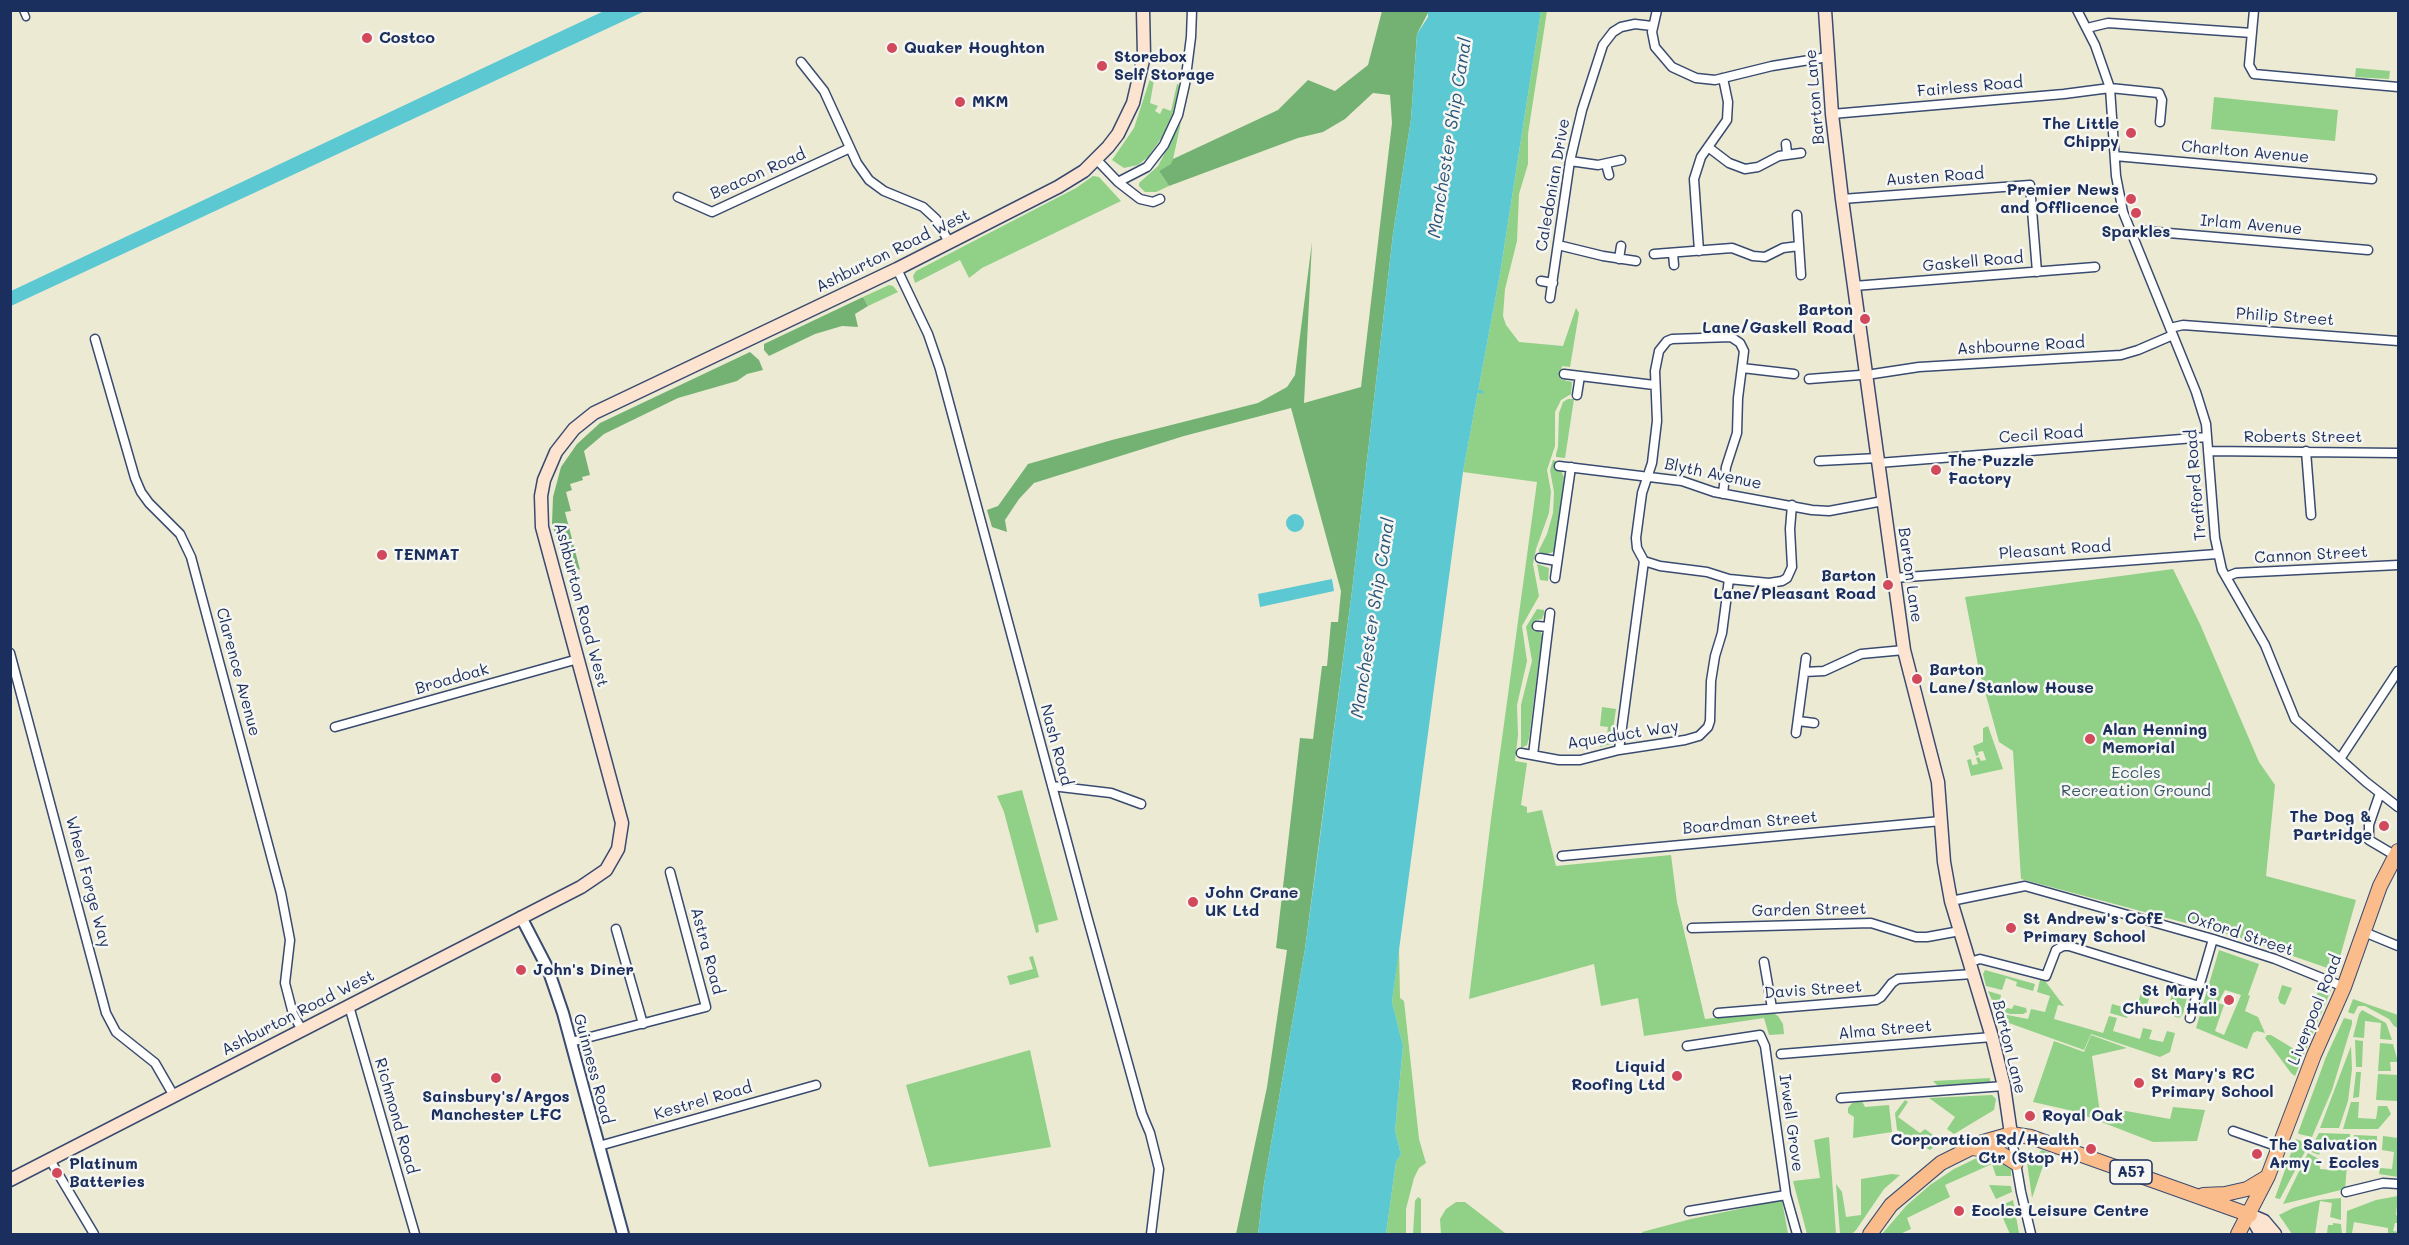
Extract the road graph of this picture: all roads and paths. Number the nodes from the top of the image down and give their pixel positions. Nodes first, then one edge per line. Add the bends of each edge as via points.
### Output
1 (1143, 10) edge
2 (1192, 10) edge
3 (1657, 10) edge
4 (1825, 10) edge
5 (2077, 10) edge
6 (2254, 10) edge
7 (1652, 26) junction
8 (2086, 28) junction
9 (2252, 33) junction
10 (1828, 57) junction
11 (801, 62) dead end
12 (1724, 78) junction
13 (2398, 87) edge
14 (2110, 88) junction
15 (1832, 114) junction
16 (2160, 122) dead end
17 (1708, 147) junction
18 (850, 148) junction
19 (1801, 153) dead end
20 (2115, 156) junction
21 (1097, 160) junction
22 (1621, 160) dead end
23 (1570, 161) junction
24 (1606, 164) junction
25 (1609, 175) dead end
26 (2372, 179) dead end
27 (1118, 182) junction
28 (678, 197) dead end
29 (1160, 199) dead end
30 (1842, 199) junction
31 (1797, 215) dead end
32 (2132, 234) junction
33 (949, 242) junction
34 (1558, 245) junction
35 (1622, 246) dead end
36 (1799, 246) junction
37 (2368, 250) dead end
38 (1700, 251) junction
39 (1673, 253) junction
40 (1654, 254) dead end
41 (1619, 259) junction
42 (1636, 261) dead end
43 (1674, 265) dead end
44 (2095, 267) dead end
45 (897, 269) junction
46 (2037, 272) junction
47 (1801, 275) dead end
48 (1541, 281) dead end
49 (1553, 283) junction
50 (1854, 286) junction
51 (1550, 298) dead end
52 (2172, 331) junction
53 (95, 339) dead end
54 (2398, 341) edge
55 (1742, 368) junction
56 (1564, 374) dead end
57 (1794, 374) dead end
58 (1867, 374) junction
59 (1580, 376) junction
60 (1809, 379) dead end
61 (1654, 385) junction
62 (1578, 395) dead end
63 (2207, 438) junction
64 (2208, 451) junction
65 (2306, 451) junction
66 (2398, 453) edge
67 (1878, 460) junction
68 (1820, 461) dead end
69 (1559, 466) dead end
70 (1571, 467) junction
71 (1648, 476) junction
72 (1723, 494) junction
73 (1883, 501) junction
74 (1792, 505) junction
75 (2311, 515) dead end
76 (2217, 554) junction
77 (1540, 558) dead end
78 (1557, 561) junction
79 (1644, 561) junction
80 (2398, 565) edge
81 (1555, 578) dead end
82 (1894, 578) junction
83 (2226, 578) junction
84 (1729, 579) junction
85 (1550, 613) dead end
86 (1537, 626) dead end
87 (1548, 627) junction
88 (1904, 650) junction
89 (10, 653) edge
90 (1806, 658) dead end
91 (578, 659) junction
92 (2398, 671) edge
93 (1804, 672) junction
94 (1798, 721) junction
95 (1814, 723) dead end
96 (335, 727) dead end
97 (1796, 733) dead end
98 (1619, 750) junction
99 (1521, 753) dead end
100 (1533, 755) junction
101 (2340, 759) junction
102 (1052, 786) junction
103 (2380, 793) junction
104 (1141, 804) dead end
105 (2398, 807) edge
106 (1941, 821) junction
107 (2398, 853) edge
108 (1562, 856) dead end
109 (670, 872) dead end
110 (1952, 901) junction
111 (521, 917) junction
112 (1692, 928) dead end
113 (616, 929) dead end
114 (1960, 931) junction
115 (2364, 932) junction
116 (2213, 939) junction
117 (2398, 946) edge
118 (1764, 962) dead end
119 (1971, 968) junction
120 (2199, 986) junction
121 (2343, 987) junction
122 (350, 1006) junction
123 (1772, 1008) junction
124 (1718, 1013) dead end
125 (2190, 1018) dead end
126 (643, 1024) junction
127 (302, 1030) junction
128 (1992, 1037) junction
129 (571, 1042) junction
130 (1687, 1046) dead end
131 (1781, 1054) dead end
132 (816, 1085) dead end
133 (2004, 1086) junction
134 (174, 1096) junction
135 (1841, 1098) dead end
136 (2233, 1131) dead end
137 (2011, 1134) junction
138 (599, 1146) junction
139 (2279, 1147) junction
140 (1971, 1148) junction
141 (50, 1160) junction
142 (2016, 1163) junction
143 (2268, 1176) junction
144 (10, 1180) edge
145 (2398, 1184) edge
146 (2346, 1192) dead end
147 (1786, 1195) junction
148 (2195, 1195) junction
149 (1689, 1211) dead end
150 (2250, 1215) junction
151 (94, 1234) edge
152 (414, 1234) edge
153 (623, 1234) edge
154 (1151, 1234) edge
155 (1797, 1234) edge
156 (1870, 1234) edge
157 (2031, 1234) edge
158 (2238, 1234) edge
159 (2261, 1234) edge
160 (2275, 1234) edge

1 - 21 main road, Ashburton Road West via 1144,56 1135,95 1118,134
2 - 27 street via 1188,66 1174,125 1151,164
3 - 7 street
4 - 10 main road, Barton Lane
5 - 8 street, Trafford Road
6 - 9 street
7 - 12 street via 1655,47 1671,67 1696,78
7 - 23 street, Caledonian Drive via 1621,27 1603,45
8 - 9 street via 2108,23
8 - 14 street, Trafford Road
9 - 13 street via 2249,68 2258,75
10 - 12 street
10 - 15 main road, Barton Lane
11 - 18 street via 824,91
12 - 17 street via 1727,120
14 - 15 street, Fairless Road
14 - 16 street, Fairless Road via 2159,93
14 - 20 street, Trafford Road
15 - 30 main road, Barton Lane
17 - 19 street via 1729,163 1745,169 1758,167 1787,148
17 - 38 street via 1694,179
18 - 28 street, Beacon Road via 712,212
18 - 33 street via 869,180 884,191 923,207 936,219
20 - 26 street, Charlton Avenue
20 - 32 street, Trafford Road via 2119,195
21 - 27 street
21 - 33 main road, Ashburton Road West via 1058,187
22 - 24 street
23 - 24 street
23 - 34 street, Caledonian Drive
24 - 25 street
27 - 29 street via 1140,199
30 - 46 street, Austen Road via 2030,185
30 - 50 main road, Barton Lane
31 - 36 street
32 - 37 street, Irlam Avenue via 2145,231
32 - 52 street, Trafford Road
33 - 45 main road, Ashburton Road West
34 - 41 street
34 - 49 street, Caledonian Drive
35 - 41 street
36 - 38 street via 1760,258 1732,248
36 - 47 street
38 - 39 street
39 - 40 street
39 - 43 street
41 - 42 street
44 - 46 street, Gaskell Road
45 - 91 main road, Ashburton Road West via 608,406 583,420 564,440 544,480 540,512
45 - 102 street, Nash Road via 940,369
46 - 50 street, Gaskell Road
48 - 49 street
49 - 51 street, Caledonian Drive
50 - 58 main road, Barton Lane
52 - 54 street, Philip Street via 2183,325
52 - 58 street, Ashbourne Road via 2121,355 1919,367
52 - 63 street, Trafford Road via 2202,410
53 - 127 street, Clarence Avenue via 141,492 180,534 191,556 281,893 290,940 285,983 292,1014
55 - 57 street
55 - 61 street via 1742,347 1731,337 1672,339 1659,351
55 - 72 street via 1737,433 1726,467
56 - 59 street
58 - 60 street, Ashbourne Road
58 - 67 main road, Barton Lane
59 - 61 street
59 - 62 street
61 - 71 street via 1657,421
63 - 64 street, Trafford Road
63 - 67 street, Cecil Road
64 - 65 street, Roberts Street
64 - 76 street, Trafford Road
65 - 66 street, Roberts Street
65 - 75 street
67 - 68 street, Cecil Road
67 - 73 main road, Barton Lane
69 - 70 street, Blyth Avenue
70 - 71 street, Blyth Avenue
70 - 78 street
71 - 72 street, Blyth Avenue via 1682,481
71 - 79 street via 1636,538
72 - 74 street, Blyth Avenue
73 - 74 street, Blyth Avenue via 1829,511
73 - 82 main road, Barton Lane
74 - 84 street via 1793,562 1787,578 1769,583
76 - 82 street, Pleasant Road
76 - 83 street, Trafford Road
77 - 78 street
78 - 81 street
79 - 84 street
79 - 98 street
80 - 83 street, Cannon Street via 2236,573
82 - 88 main road, Barton Lane
83 - 101 street, Trafford Road via 2265,645 2295,719
84 - 98 street, Aqueduct Way via 1708,727 1693,739
85 - 87 street
86 - 87 street
87 - 100 street
88 - 93 street via 1861,654 1824,672
88 - 106 main road, Barton Lane via 1938,782
89 - 134 street, Wheel Forge Way via 106,1013 116,1032 156,1063
90 - 93 street
91 - 96 street, Broadoak
91 - 111 main road, Ashburton Road West via 622,823 621,836 613,860 596,879
92 - 101 street
93 - 94 street
94 - 95 street
94 - 97 street
98 - 100 street, Aqueduct Way via 1581,760
99 - 100 street, Aqueduct Way
101 - 103 street, Trafford Road
102 - 104 street via 1111,793
102 - 154 street, Nash Road via 1159,1169
103 - 105 street, Trafford Road
103 - 107 street via 2369,825 2369,840
106 - 108 street, Boardman Street
106 - 110 main road, Barton Lane
107 - 115 main road, Liverpool Road via 2380,886
109 - 126 street, Astra Road via 706,1007
110 - 114 main road, Barton Lane
110 - 116 street, Oxford Street via 2025,886
111 - 122 main road, Ashburton Road West
111 - 129 street, Guinness Road via 548,969
112 - 114 street, Garden Street via 1871,923 1927,937
113 - 126 street
114 - 119 main road, Barton Lane
115 - 117 street
115 - 121 main road, Liverpool Road
116 - 120 street
116 - 121 street, Oxford Street via 2276,959
118 - 123 street
119 - 120 street, Davis Street via 1980,959 2041,976 2049,972 2056,950 2066,945
119 - 123 street, Davis Street via 1898,979 1876,1000
119 - 128 main road, Barton Lane
120 - 125 street
121 - 139 main road, Liverpool Road
122 - 127 main road, Ashburton Road West
122 - 152 street, Richmond Road
123 - 124 street, Davis Street
126 - 129 street, Astra Road
127 - 134 main road, Ashburton Road West
128 - 131 street, Alma Street
128 - 133 main road, Barton Lane
129 - 138 street, Guinness Road
130 - 147 street, Irwell Grove via 1760,1035 1765,1046
132 - 138 street, Kestrel Road
133 - 135 street
133 - 137 main road, Barton Lane
134 - 141 main road, Ashburton Road West
136 - 139 street
137 - 140 main road
137 - 142 street
137 - 148 main road, A57 via 2031,1137
138 - 153 street, Guinness Road
139 - 143 main road, Liverpool Road
140 - 142 main road via 2000,1153
140 - 156 main road via 1941,1162 1902,1194
141 - 144 main road, Ashburton Road West
141 - 151 street
142 - 157 street
143 - 148 main road, A57 via 2247,1189
143 - 150 main road, Liverpool Road
145 - 146 street via 2383,1183
147 - 149 street
147 - 155 street, Irwell Grove
148 - 150 main road, A57
150 - 158 main road, Liverpool Road
150 - 159 main road
150 - 160 main road via 2264,1221

